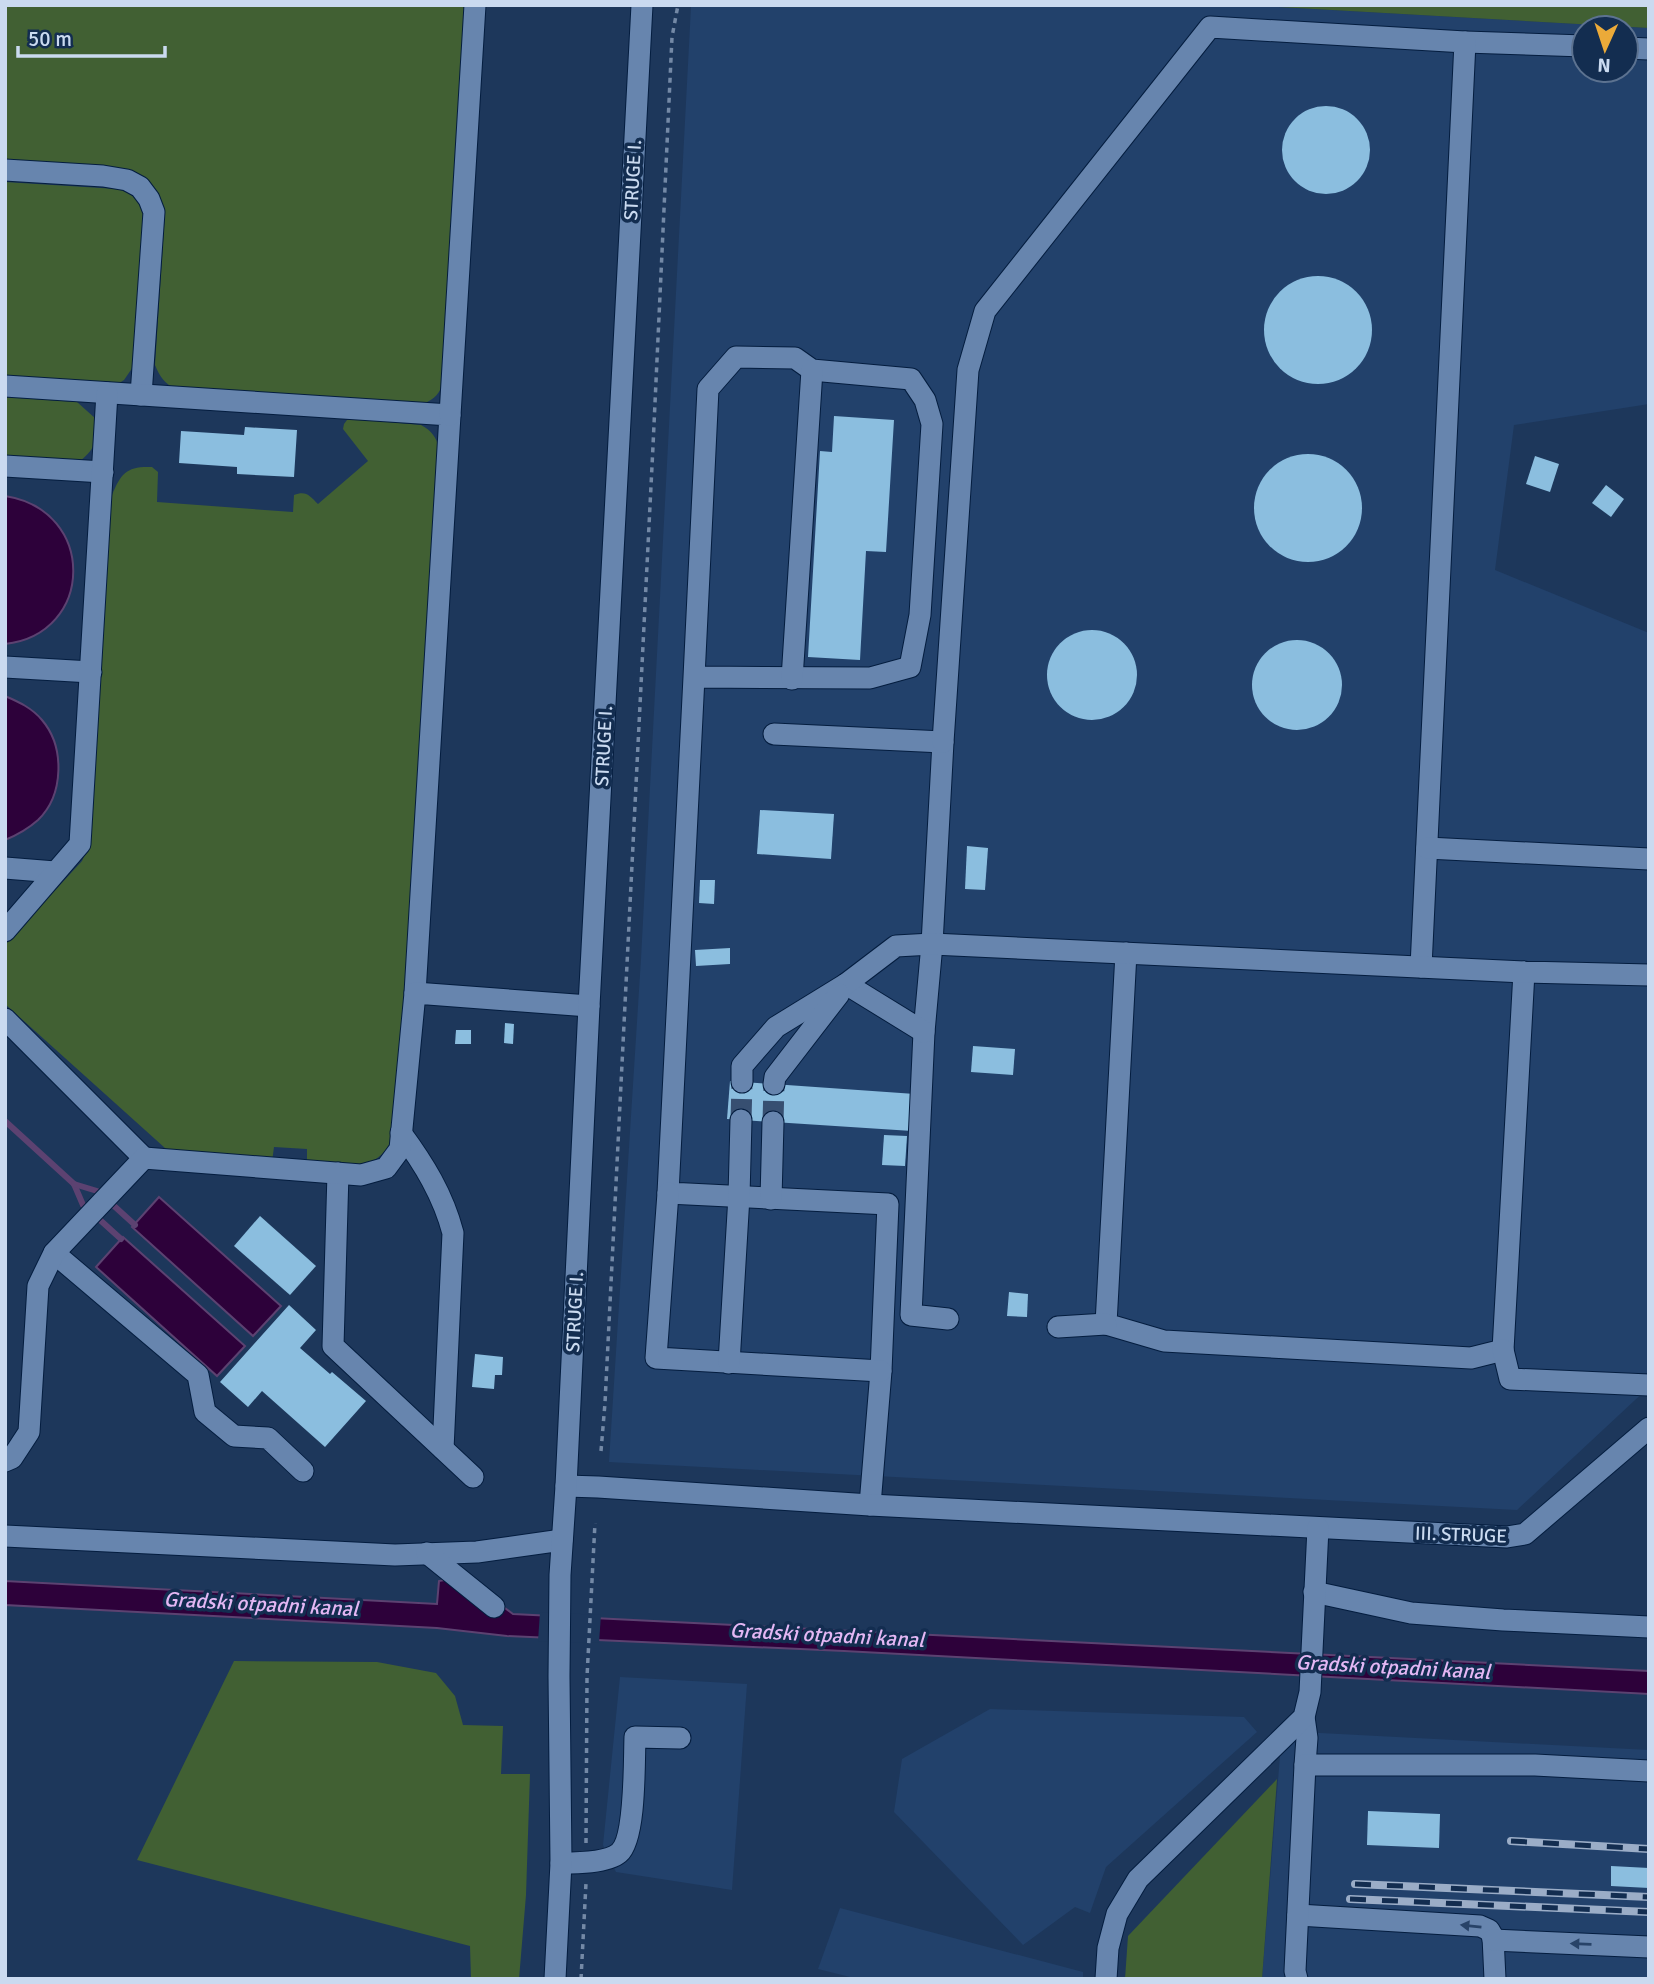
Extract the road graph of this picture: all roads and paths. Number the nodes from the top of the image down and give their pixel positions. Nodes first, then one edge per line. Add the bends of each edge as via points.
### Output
1 (475, 5) edge
2 (642, 5) edge
3 (678, 5) edge
4 (1465, 41) junction
5 (1570, 45) edge
6 (5, 170) edge
7 (812, 370) junction
8 (5, 386) edge
9 (107, 393) junction
10 (141, 395) junction
11 (450, 415) junction
12 (5, 466) edge
13 (103, 472) junction
14 (5, 667) edge
15 (91, 672) junction
16 (694, 677) junction
17 (792, 679) junction
18 (774, 734) dead end
19 (943, 742) junction
20 (1427, 848) junction
21 (1649, 859) edge
22 (5, 868) edge
23 (55, 872) junction
24 (5, 931) edge
25 (933, 944) junction
26 (1126, 953) junction
27 (1421, 967) junction
28 (1524, 972) junction
29 (1649, 975) edge
30 (846, 984) junction
31 (415, 993) junction
32 (589, 1006) junction
33 (5, 1019) edge
34 (924, 1032) junction
35 (742, 1082) tunnel mouth
36 (774, 1084) tunnel mouth
37 (741, 1120) tunnel mouth
38 (773, 1122) tunnel mouth
39 (401, 1133) junction
40 (144, 1158) junction
41 (338, 1173) junction
42 (668, 1193) junction
43 (740, 1196) junction
44 (771, 1199) junction
45 (54, 1253) junction
46 (948, 1320) dead end
47 (1106, 1324) junction
48 (1058, 1327) dead end
49 (1503, 1350) junction
50 (729, 1363) junction
51 (881, 1371) junction
52 (1649, 1385) edge
53 (1649, 1429) edge
54 (443, 1449) junction
55 (601, 1451) dead end
56 (5, 1461) edge
57 (303, 1471) dead end
58 (473, 1477) dead end
59 (566, 1486) junction
60 (870, 1505) junction
61 (595, 1523) dead end
62 (1318, 1528) junction
63 (5, 1536) edge
64 (562, 1540) junction
65 (427, 1553) junction
66 (1314, 1592) junction
67 (494, 1607) dead end
68 (1649, 1627) edge
69 (1304, 1717) junction
70 (680, 1738) dead end
71 (1306, 1765) junction
72 (1649, 1771) edge
73 (586, 1849) dead end
74 (561, 1863) junction
75 (586, 1877) dead end
76 (1298, 1915) junction
77 (1493, 1940) junction
78 (1649, 1947) edge
79 (555, 1979) edge
80 (581, 1979) edge
81 (1106, 1979) edge
82 (1297, 1979) edge
83 (1495, 1979) edge

1 - 11 street
2 - 32 street, STRUGE I.
3 - 55 path via 672,37
4 - 5 street
4 - 19 street via 1210,27 985,311 968,370
4 - 20 street
6 - 10 street via 127,180 140,187 149,200 154,212
7 - 16 street via 795,358 736,357 708,389
7 - 17 street
7 - 17 street via 911,379 925,400 932,424 920,615 910,667 870,678
8 - 9 street
9 - 10 street
9 - 13 street
10 - 11 street
11 - 31 street
12 - 13 street
13 - 15 street
14 - 15 street
15 - 23 street via 80,844
16 - 17 street
16 - 42 street
18 - 19 street
19 - 25 street
20 - 21 street
20 - 27 street
22 - 23 street
23 - 24 street
25 - 26 street
25 - 30 street via 896,946
25 - 34 street
26 - 27 street
26 - 47 street
27 - 28 street
28 - 29 street
28 - 49 street
30 - 34 street
30 - 35 street via 776,1027 742,1066
30 - 36 street
31 - 32 street
31 - 39 street
32 - 59 street, STRUGE I.
33 - 40 street
34 - 46 street via 911,1315
37 - 43 street
38 - 44 street
39 - 41 street via 400,1149 386,1168 360,1175
39 - 54 street via 424,1164 447,1209 453,1233
40 - 41 street
40 - 45 street
41 - 54 street via 333,1346
42 - 43 street
42 - 50 street via 656,1358
43 - 44 street
43 - 50 street
44 - 51 street via 888,1204
45 - 56 street via 38,1286 29,1433
45 - 57 street via 198,1375 205,1412 234,1436 268,1438
47 - 48 street
47 - 49 street via 1177,1342 1471,1358
49 - 52 street via 1510,1379
50 - 51 street
51 - 60 street
53 - 62 street, III. STRUGE via 1525,1534 1507,1537
54 - 58 street
59 - 60 street, III. STRUGE
59 - 64 street, STRUGE I.
60 - 62 street, III. STRUGE
61 - 73 path via 587,1678
62 - 66 street
63 - 65 street
64 - 65 street via 477,1552
64 - 74 street, STRUGE I.
65 - 67 street
66 - 68 street via 1411,1613
66 - 69 street via 1310,1692
69 - 71 street
69 - 81 street via 1138,1879 1117,1914
70 - 74 street via 635,1737 631,1826 619,1853 587,1863
71 - 72 street via 1535,1765
71 - 76 street
74 - 79 street, STRUGE I.
75 - 80 path
77 -> 76 street via 1489,1930 1480,1926
76 - 82 street
78 -> 77 street
77 - 83 street

